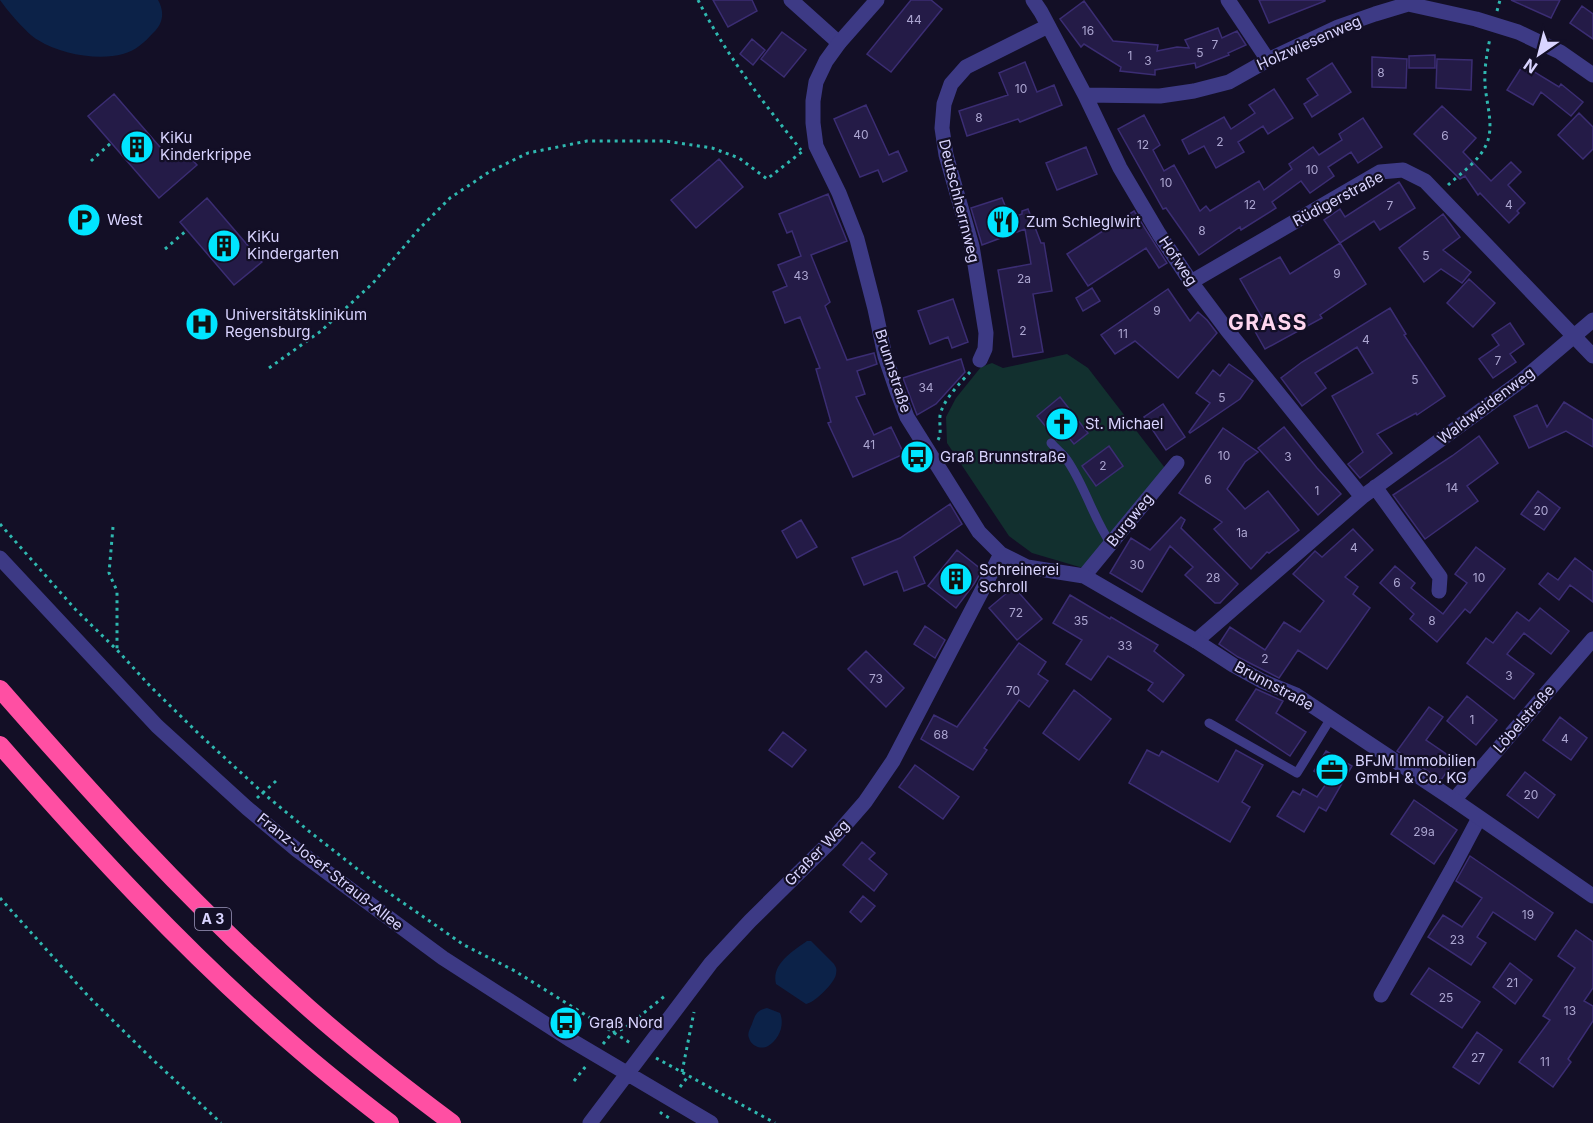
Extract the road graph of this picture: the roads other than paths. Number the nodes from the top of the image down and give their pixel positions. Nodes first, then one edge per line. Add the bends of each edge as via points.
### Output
1 (791, 0) edge
2 (877, 0) edge
3 (1033, 0) edge
4 (1228, 0) edge
5 (1421, 3) edge
6 (1048, 26) junction
7 (839, 43) junction
8 (1268, 60) junction
9 (1593, 75) edge
10 (1085, 95) junction
11 (1191, 282) junction
12 (1593, 320) edge
13 (1574, 337) junction
14 (1593, 356) edge
15 (980, 360) road end
16 (1051, 443) dead end
17 (1177, 463) dead end
18 (1375, 487) junction
19 (1362, 496) junction
20 (1111, 544) junction
21 (1001, 554) junction
22 (0, 558) edge
23 (1084, 576) junction
24 (1438, 591) dead end
25 (1593, 639) edge
26 (1196, 641) junction
27 (0, 689) edge
28 (1331, 718) junction
29 (1209, 723) dead end
30 (0, 745) edge
31 (1454, 800) junction
32 (1479, 818) junction
33 (1593, 896) edge
34 (1381, 995) dead end
35 (627, 1074) junction
36 (390, 1123) edge
37 (452, 1123) edge
38 (590, 1123) edge
39 (711, 1123) edge

1 - 7 street
2 - 7 street, Brunnstraße
3 - 6 street, Hofweg
4 - 8 street
5 - 8 street, Holzwiesenweg via 1338,27
5 - 9 street, Holzwiesenweg via 1518,32 1560,52
6 - 10 street, Hofweg
6 - 15 street, Deutschherrnweg via 966,67 951,84 944,104 946,155 972,246 986,333
7 - 21 street, Brunnstraße via 816,82 809,149 839,193 857,239 885,356 907,417 979,532
8 - 10 street, Holzwiesenweg via 1228,82 1194,92 1160,96
10 - 11 street, Hofweg via 1120,168
11 - 13 street, Rüdigerstraße via 1380,172 1403,170 1425,181
11 - 19 street, Hofweg
12 - 13 street, Waldweidenweg
13 - 14 street, Rüdigerstraße
13 - 18 street, Waldweidenweg via 1521,381
16 - 20 lane via 1067,460
17 - 20 street, Burgweg
18 - 19 street, Waldweidenweg
18 - 24 street via 1440,577
19 - 26 street, Waldweidenweg
20 - 23 street, Burgweg
21 - 23 street, Brunnstraße via 1027,567
21 - 35 street, Graßer Weg via 893,761 865,802 831,842 711,963
22 - 35 street, Franz-Josef-Strauß-Allee via 157,726 297,850 443,958
23 - 26 street, Brunnstraße
25 - 31 street, Löbelstraße
26 - 28 street, Brunnstraße
27 - 37 highway, A 3 via 90,792 227,934 344,1039
28 - 29 lane via 1297,773
28 - 31 street, Brunnstraße
30 - 36 highway, A 3 via 204,962 290,1042
31 - 32 street, Brunnstraße
32 - 33 street, Brunnstraße
32 - 34 street
35 - 38 street, Graßer Weg
35 - 39 street, Franz-Josef-Strauß-Allee

